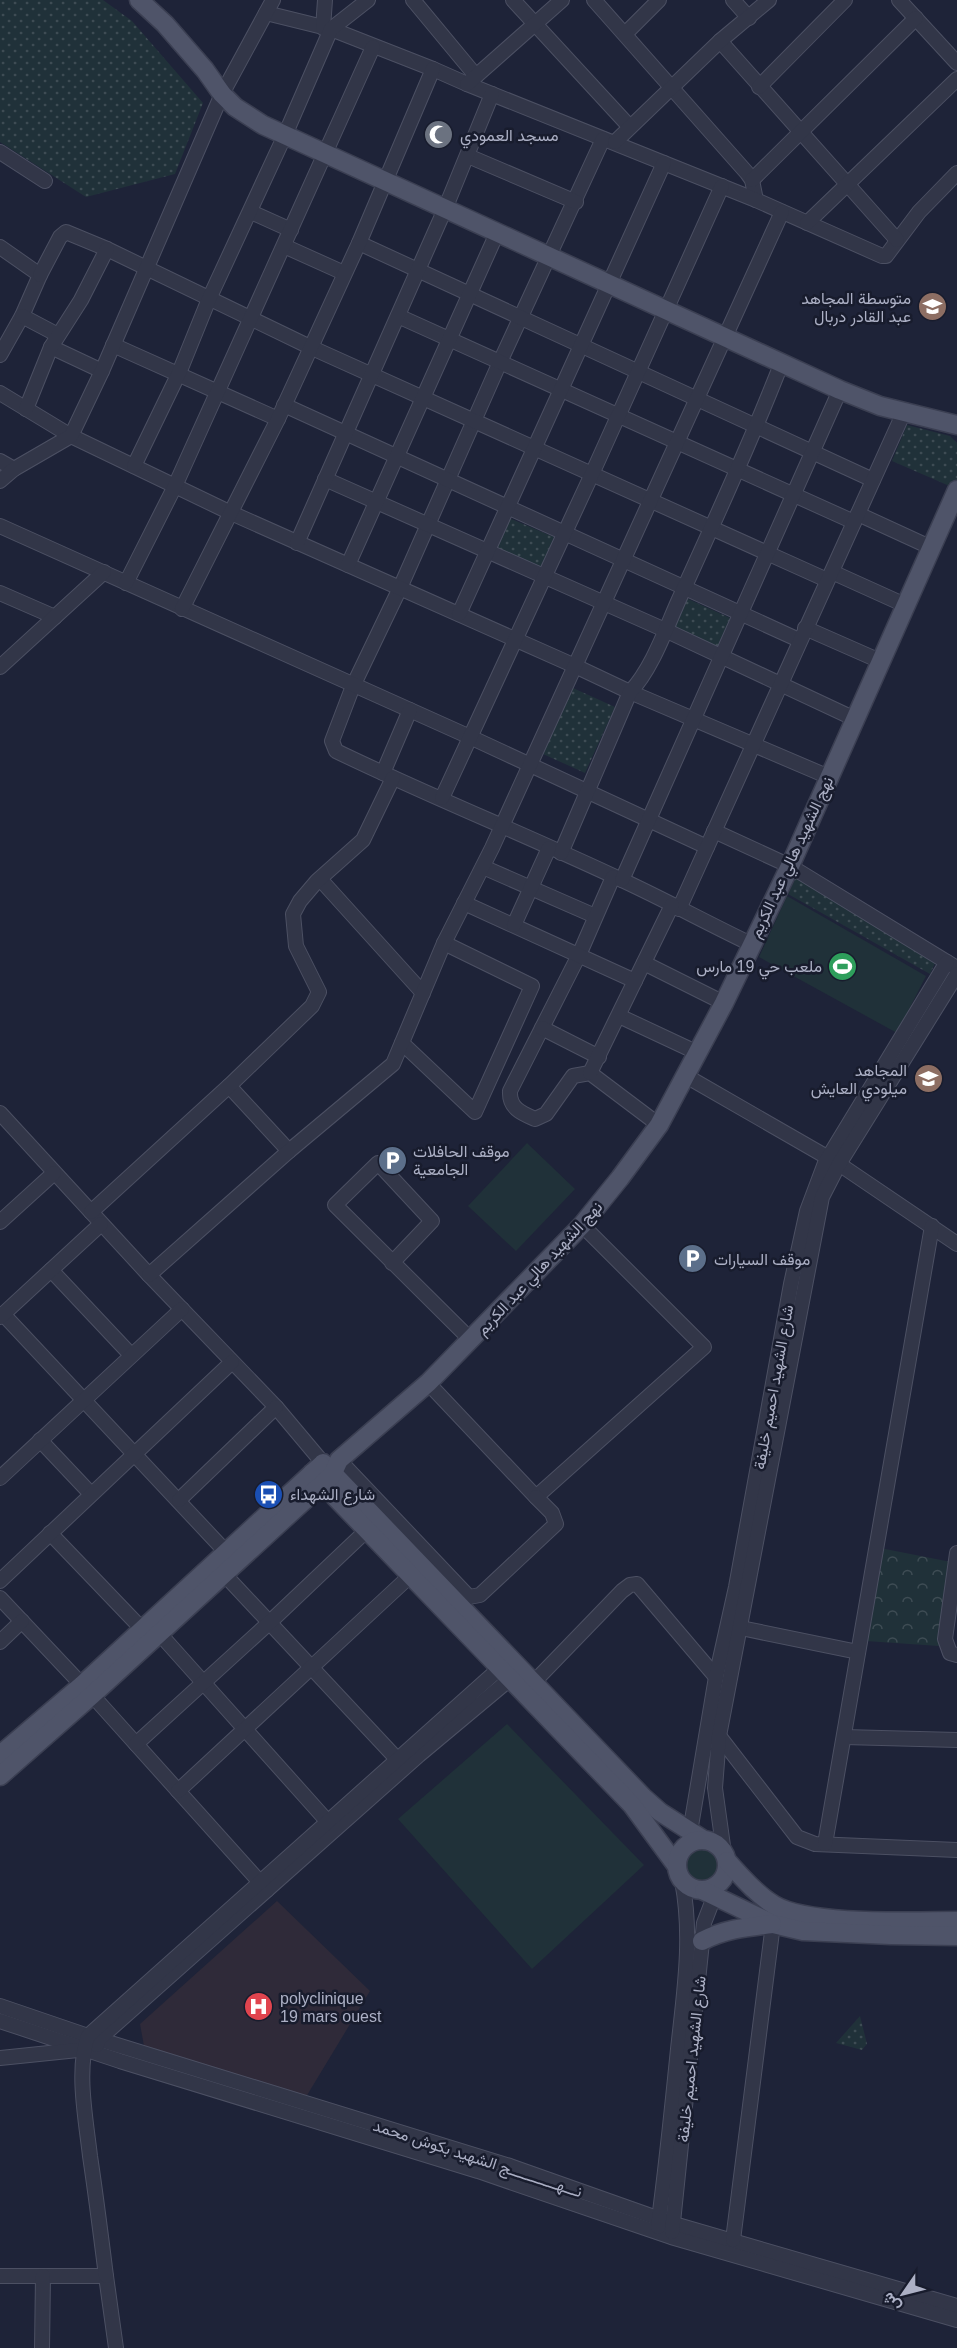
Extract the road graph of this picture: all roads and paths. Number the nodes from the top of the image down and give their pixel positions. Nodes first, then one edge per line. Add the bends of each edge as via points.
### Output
1 (139, 0) edge
2 (273, 0) edge
3 (325, 0) edge
4 (369, 0) edge
5 (413, 0) edge
6 (513, 0) edge
7 (562, 0) edge
8 (594, 0) edge
9 (659, 0) edge
10 (734, 0) edge
11 (769, 0) edge
12 (845, 0) edge
13 (899, 0) edge
14 (266, 13) junction
15 (749, 18) junction
16 (916, 18) junction
17 (534, 23) junction
18 (327, 29) junction
19 (625, 34) junction
20 (720, 41) junction
21 (373, 47) junction
22 (957, 63) edge
23 (433, 69) junction
24 (957, 79) edge
25 (471, 80) junction
26 (672, 85) junction
27 (759, 87) junction
28 (222, 94) junction
29 (492, 94) junction
30 (629, 126) junction
31 (799, 132) junction
32 (285, 135) junction
33 (609, 140) junction
34 (0, 152) edge
35 (326, 154) junction
36 (468, 156) junction
37 (664, 162) junction
38 (957, 173) edge
39 (752, 180) junction
40 (45, 182) dead end
41 (386, 182) junction
42 (847, 185) junction
43 (722, 186) junction
44 (756, 200) junction
45 (576, 202) junction
46 (446, 209) junction
47 (251, 212) junction
48 (782, 212) junction
49 (807, 223) junction
50 (291, 230) junction
51 (497, 234) junction
52 (897, 240) junction
53 (359, 243) junction
54 (284, 246) junction
55 (0, 247) edge
56 (107, 249) junction
57 (550, 256) junction
58 (146, 267) junction
59 (418, 270) junction
60 (344, 273) junction
61 (40, 275) junction
62 (610, 285) junction
63 (471, 294) junction
64 (209, 299) junction
65 (666, 311) junction
66 (22, 316) junction
67 (398, 316) junction
68 (252, 318) junction
69 (520, 318) junction
70 (724, 338) junction
71 (449, 339) junction
72 (55, 341) junction
73 (113, 345) junction
74 (580, 346) junction
75 (310, 347) junction
76 (0, 355) edge
77 (500, 362) junction
78 (782, 362) junction
79 (102, 371) junction
80 (179, 373) junction
81 (637, 373) junction
82 (372, 375) junction
83 (561, 390) junction
84 (840, 390) junction
85 (218, 392) junction
86 (0, 393) edge
87 (423, 398) junction
88 (697, 400) junction
89 (284, 405) junction
90 (26, 410) junction
91 (903, 412) junction
92 (618, 415) junction
93 (278, 419) junction
94 (475, 421) junction
95 (957, 425) edge
96 (756, 428) junction
97 (346, 433) junction
98 (71, 436) junction
99 (676, 443) junction
100 (535, 448) junction
101 (813, 454) junction
102 (396, 457) junction
103 (0, 461) edge
104 (134, 466) junction
105 (14, 469) junction
106 (737, 470) junction
107 (592, 474) junction
108 (325, 478) junction
109 (448, 480) junction
110 (873, 480) junction
111 (0, 481) edge
112 (175, 486) junction
113 (957, 490) edge
114 (794, 496) junction
115 (650, 500) junction
116 (376, 502) junction
117 (508, 507) junction
118 (229, 513) junction
119 (856, 518) junction
120 (428, 525) junction
121 (0, 526) edge
122 (711, 528) junction
123 (564, 532) junction
124 (297, 543) junction
125 (932, 548) junction
126 (486, 551) junction
127 (768, 553) junction
128 (624, 560) junction
129 (348, 565) junction
130 (104, 572) junction
131 (830, 576) junction
132 (544, 577) junction
133 (126, 583) junction
134 (684, 587) junction
135 (400, 588) junction
136 (0, 593) edge
137 (603, 604) junction
138 (905, 605) junction
139 (182, 609) junction
140 (742, 613) junction
141 (459, 614) junction
142 (55, 617) junction
143 (665, 630) junction
144 (802, 634) junction
145 (516, 639) junction
146 (721, 657) junction
147 (3, 661) edge
148 (880, 661) junction
149 (574, 666) junction
150 (780, 684) junction
151 (353, 686) junction
152 (630, 692) junction
153 (410, 710) junction
154 (855, 719) junction
155 (693, 720) junction
156 (470, 737) junction
157 (753, 744) junction
158 (529, 764) junction
159 (388, 776) junction
160 (828, 777) junction
161 (588, 792) junction
162 (442, 798) junction
163 (648, 819) junction
164 (502, 826) junction
165 (714, 831) junction
166 (707, 847) junction
167 (555, 850) junction
168 (790, 866) junction
169 (483, 867) junction
170 (320, 879) junction
171 (618, 879) junction
172 (531, 888) junction
173 (464, 903) junction
174 (675, 907) junction
175 (596, 916) junction
176 (514, 925) junction
177 (444, 943) junction
178 (751, 945) junction
179 (579, 955) junction
180 (644, 963) junction
181 (952, 965) edge
182 (957, 974) edge
183 (635, 981) junction
184 (423, 993) junction
185 (724, 1003) junction
186 (619, 1016) junction
187 (542, 1028) junction
188 (402, 1043) junction
189 (698, 1053) junction
190 (599, 1057) junction
191 (590, 1073) junction
192 (686, 1076) junction
193 (229, 1086) junction
194 (0, 1113) edge
195 (659, 1125) junction
196 (289, 1151) junction
197 (834, 1161) junction
198 (54, 1173) junction
199 (90, 1212) junction
200 (0, 1222) edge
201 (101, 1224) junction
202 (582, 1225) junction
203 (932, 1226) junction
204 (955, 1238) edge
205 (392, 1263) junction
206 (51, 1269) junction
207 (149, 1275) junction
208 (182, 1309) junction
209 (1, 1316) edge
210 (471, 1340) junction
211 (131, 1355) junction
212 (232, 1362) junction
213 (428, 1383) junction
214 (84, 1399) junction
215 (276, 1407) junction
216 (40, 1440) junction
217 (134, 1453) junction
218 (326, 1471) junction
219 (0, 1477) edge
220 (91, 1494) junction
221 (536, 1497) junction
222 (179, 1500) junction
223 (366, 1531) junction
224 (50, 1533) junction
225 (226, 1552) junction
226 (957, 1553) edge
227 (224, 1574) junction
228 (410, 1576) junction
229 (0, 1581) edge
230 (0, 1598) edge
231 (22, 1622) junction
232 (270, 1622) junction
233 (741, 1628) junction
234 (150, 1631) junction
235 (0, 1642) edge
236 (858, 1652) junction
237 (957, 1655) edge
238 (310, 1666) junction
239 (505, 1674) junction
240 (716, 1677) junction
241 (204, 1682) junction
242 (533, 1683) junction
243 (87, 1690) junction
244 (245, 1728) junction
245 (719, 1736) junction
246 (844, 1737) junction
247 (957, 1740) edge
248 (136, 1744) junction
249 (0, 1755) edge
250 (397, 1759) junction
251 (0, 1776) edge
252 (178, 1791) junction
253 (328, 1822) junction
254 (694, 1838) junction
255 (825, 1844) junction
256 (957, 1850) edge
257 (726, 1857) junction
258 (679, 1873) junction
259 (265, 1887) junction
260 (712, 1890) junction
261 (957, 1921) edge
262 (773, 1924) junction
263 (957, 1936) edge
264 (702, 1941) junction
265 (0, 2006) edge
266 (0, 2021) edge
267 (91, 2044) junction
268 (0, 2058) edge
269 (658, 2226) junction
270 (673, 2230) junction
271 (733, 2240) junction
272 (0, 2276) edge
273 (43, 2276) junction
274 (106, 2276) junction
275 (957, 2306) edge
276 (957, 2320) edge
277 (42, 2348) edge
278 (116, 2348) edge

1 - 28 main road via 165,24
2 - 14 street
3 - 18 street
4 - 18 street
5 - 25 street
6 - 17 street
7 - 17 street
8 - 19 street
9 - 19 street
10 - 15 street
11 - 15 street
12 - 27 street
13 - 16 street
14 - 18 street
14 - 28 street
15 - 20 street
16 - 22 street
16 - 31 street
17 - 25 street
17 - 30 street
18 - 21 street
18 - 32 street
19 - 26 street
20 - 26 street
20 - 27 street
21 - 23 street
21 - 35 street
23 - 25 street
23 - 41 street
24 - 42 street
25 - 29 street
26 - 30 street
26 - 39 street
27 - 31 street
28 - 32 main road via 249,117
28 - 58 street
29 - 33 street
29 - 36 street
30 - 33 street
31 - 39 street
31 - 42 street
32 - 35 main road
32 - 47 street
33 - 37 street
33 - 45 street
34 - 40 street
35 - 41 main road
35 - 50 street
36 - 45 street
36 - 46 street
37 - 43 street
37 - 62 street
38 - 52 street
39 - 44 street
41 - 46 main road
41 - 53 street
42 - 49 street
42 - 52 street
43 - 44 street
43 - 65 street
44 - 48 street
45 - 57 street
46 - 51 main road
46 - 59 street
47 - 50 street
47 - 64 street
48 - 49 street
48 - 70 street
49 - 52 street via 882,256
50 - 54 street
51 - 57 main road
51 - 63 street
53 - 59 street
53 - 60 street
54 - 60 street
54 - 68 street
55 - 61 street
56 - 58 street
56 - 61 street via 64,233
56 - 72 street
57 - 62 main road
57 - 69 street
58 - 64 street
58 - 73 street
59 - 63 street
59 - 67 street
60 - 75 street
61 - 66 street
62 - 65 main road
62 - 74 street
63 - 69 street
63 - 71 street
64 - 68 street
64 - 80 street
65 - 70 main road
65 - 81 street
66 - 72 street
66 - 76 street
67 - 71 street
67 - 82 street
68 - 75 street
68 - 85 street
69 - 74 street
69 - 77 street
70 - 78 main road
70 - 88 street
71 - 77 street
71 - 87 street
72 - 79 street
72 - 90 street
73 - 79 street
73 - 80 street
74 - 81 street
74 - 83 street
75 - 82 street
75 - 89 street
77 - 83 street
77 - 94 street
78 - 84 main road
78 - 96 street
79 - 98 street
80 - 85 street
80 - 104 street
81 - 88 street
81 - 92 street
82 - 87 street
82 - 97 street
83 - 92 street
83 - 100 street
84 - 91 main road
84 - 101 street
85 - 93 street
85 - 112 street
86 - 90 street
87 - 94 street
87 - 102 street
88 - 96 street
88 - 99 street
89 - 93 street
89 - 97 street
90 - 98 street
91 - 95 main road
91 - 110 street
92 - 99 street
92 - 107 street
93 - 118 street
94 - 100 street
94 - 109 street
96 - 101 street
96 - 106 street
97 - 102 street
97 - 108 street
98 - 104 street
98 - 105 street
99 - 106 street
99 - 115 street
100 - 107 street
100 - 117 street
101 - 110 street
101 - 114 street
102 - 109 street
102 - 116 street
103 - 105 street
104 - 112 street
105 - 111 street
106 - 114 street
106 - 122 street
107 - 115 street
107 - 123 street
108 - 116 street
108 - 124 street
109 - 117 street
109 - 120 street
110 - 119 street
112 - 118 street
112 - 133 street
113 - 125 main road, نهج الشهيد هالي عبد الكريم
114 - 119 street
114 - 127 street
115 - 122 street
115 - 128 street
116 - 120 street
116 - 129 street
117 - 123 street
117 - 126 street
118 - 124 street
118 - 139 street
119 - 125 street
119 - 131 street
120 - 126 street
120 - 135 street
121 - 130 street
122 - 127 street
122 - 134 street
123 - 128 street
123 - 132 street
124 - 129 street
125 - 138 main road, نهج الشهيد هالي عبد الكريم
126 - 132 street
126 - 141 street
127 - 131 street
127 - 140 street
128 - 134 street
128 - 137 street
129 - 135 street
130 - 133 street
130 - 142 street
131 - 138 street
131 - 144 street
132 - 137 street
132 - 145 street
133 - 139 street
134 - 140 street
134 - 143 street
135 - 141 street
135 - 151 street
136 - 142 street
137 - 143 street
137 - 149 street
138 - 148 main road, نهج الشهيد هالي عبد الكريم
139 - 151 street
140 - 144 street
140 - 146 street
141 - 145 street
142 - 147 street
143 - 146 street
143 - 152 street via 639,683
144 - 148 street
144 - 150 street
145 - 149 street
145 - 156 street
146 - 150 street
146 - 155 street
148 - 154 main road, نهج الشهيد هالي عبد الكريم
149 - 152 street
149 - 158 street
150 - 154 street
150 - 157 street
151 - 153 street
151 - 159 street via 333,744 336,751
152 - 155 street
152 - 161 street
153 - 156 street
153 - 159 street
154 - 160 main road, نهج الشهيد هالي عبد الكريم
155 - 157 street
155 - 163 street
156 - 158 street
156 - 162 street
157 - 160 street
157 - 165 street
158 - 161 street
158 - 164 street
159 - 162 street
159 - 170 street via 363,840
160 - 168 main road, نهج الشهيد هالي عبد الكريم
161 - 163 street
161 - 167 street
162 - 164 street
163 - 166 street
163 - 171 street
164 - 167 street
164 - 169 street
165 - 166 street
165 - 168 street
166 - 174 street
167 - 171 street
167 - 172 street
168 - 178 main road, نهج الشهيد هالي عبد الكريم
168 - 181 street
169 - 172 street
169 - 173 street
170 - 184 street
170 - 193 street via 293,914 296,946 316,984 318,998
171 - 174 street
171 - 175 street
172 - 175 street
172 - 176 street
173 - 176 street
173 - 177 street
174 - 178 street
174 - 180 street
175 - 179 street
176 - 179 street
177 - 184 street
177 - 188 street via 532,986 475,1112
178 - 185 main road, نهج الشهيد هالي عبد الكريم
179 - 183 street
179 - 187 street
180 - 183 street
180 - 185 street
181 - 197 street, شارع الشهيد احميم خليفة
182 - 197 street, شارع الشهيد احميم خليفة
183 - 186 street
184 - 188 street
185 - 189 main road, نهج الشهيد هالي عبد الكريم
186 - 189 street
186 - 190 street
187 - 190 street
187 - 191 street via 510,1091 512,1104 518,1110 535,1119 546,1114 573,1076
188 - 196 street via 393,1064
189 - 192 main road, نهج الشهيد هالي عبد الكريم
190 - 191 street
191 - 195 street
192 - 195 main road, نهج الشهيد هالي عبد الكريم
192 - 197 street
193 - 196 street
193 - 199 street
194 - 198 street
195 - 202 main road, نهج الشهيد هالي عبد الكريم
196 - 207 street
197 - 203 street
197 - 233 street, شارع الشهيد احميم خليفة via 822,1197
197 - 240 street, شارع الشهيد احميم خليفة via 822,1171 807,1211
198 - 199 street
198 - 200 street
199 - 201 street
201 - 206 street
201 - 207 street
202 - 210 main road, نهج الشهيد هالي عبد الكريم
202 - 221 street via 704,1347
203 - 204 street
203 - 236 street
205 - 205 street via 335,1205 378,1163 432,1221
205 - 210 street
206 - 209 street
206 - 211 street
207 - 208 street
208 - 211 street
208 - 212 street
209 - 214 street
210 - 213 main road, نهج الشهيد هالي عبد الكريم
211 - 214 street
212 - 215 street
212 - 217 street
213 - 218 main road, نهج الشهيد هالي عبد الكريم
213 - 221 street
214 - 216 street
214 - 217 street
215 - 218 street
215 - 222 street
216 - 219 street
216 - 220 street
217 - 220 street
217 - 222 street
218 - 221 street via 469,1597 480,1594 556,1524 552,1513
218 - 223 main road
218 - 225 main road
218 - 227 main road
218 - 242 main road
220 - 224 street
222 - 225 street
223 - 228 main road
223 - 232 street
224 - 229 street
224 - 234 street
225 - 234 main road
226 - 237 street via 945,1639 950,1653
227 - 232 street
227 - 234 main road
228 - 238 street
228 - 239 main road
230 - 231 street
231 - 235 street
231 - 243 street
232 - 238 street
232 - 241 street
233 - 236 street
233 - 245 street, شارع الشهيد احميم خليفة
234 - 241 street
234 - 243 main road
236 - 246 street
238 - 244 street
238 - 250 street
239 - 250 street
239 - 258 main road via 632,1805
239 - 259 street via 419,1755
240 - 242 street via 637,1584 622,1591
240 - 254 street, شارع الشهيد احميم خليفة
241 - 244 street
241 - 248 street
242 - 254 main road via 644,1797
243 - 248 street
243 - 249 main road
243 - 251 main road
244 - 252 street
244 - 253 street
245 - 255 street via 797,1837
245 - 257 street, شارع الشهيد احميم خليفة via 715,1788
246 - 247 street
246 - 255 street
248 - 252 street
250 - 253 street
252 - 259 street
253 - 259 street
254 - 257 main road via 716,1844
254 - 258 main road via 678,1857
255 - 256 street
257 - 260 main road via 727,1869
257 - 261 main road via 768,1900 796,1913 890,1921
258 - 260 main road via 691,1888
258 - 269 street, شارع الشهيد احميم خليفة via 688,1922 687,1947
259 - 267 street
260 - 262 main road
260 - 264 street, شارع الشهيد احميم خليفة
262 - 263 main road via 813,1932
262 - 264 main road via 736,1927
262 - 271 street
264 - 270 street, شارع الشهيد احميم خليفة
265 - 267 street, نـــهـــــــــــج الشهيد بكوش محمد
266 - 267 street, نـــهـــــــــــج الشهيد بكوش محمد
267 - 268 street
267 - 269 street, نـــهـــــــــــج الشهيد بكوش محمد via 510,2166
267 - 274 street via 82,2075
269 - 270 street, نـــهـــــــــــج الشهيد بكوش محمد
270 - 271 street, نـــهـــــــــــج الشهيد بكوش محمد
270 - 276 street, نـــهـــــــــــج الشهيد بكوش محمد
271 - 275 street, نـــهـــــــــــج الشهيد بكوش محمد
272 - 273 street
273 - 274 street
273 - 277 street
274 - 278 street

